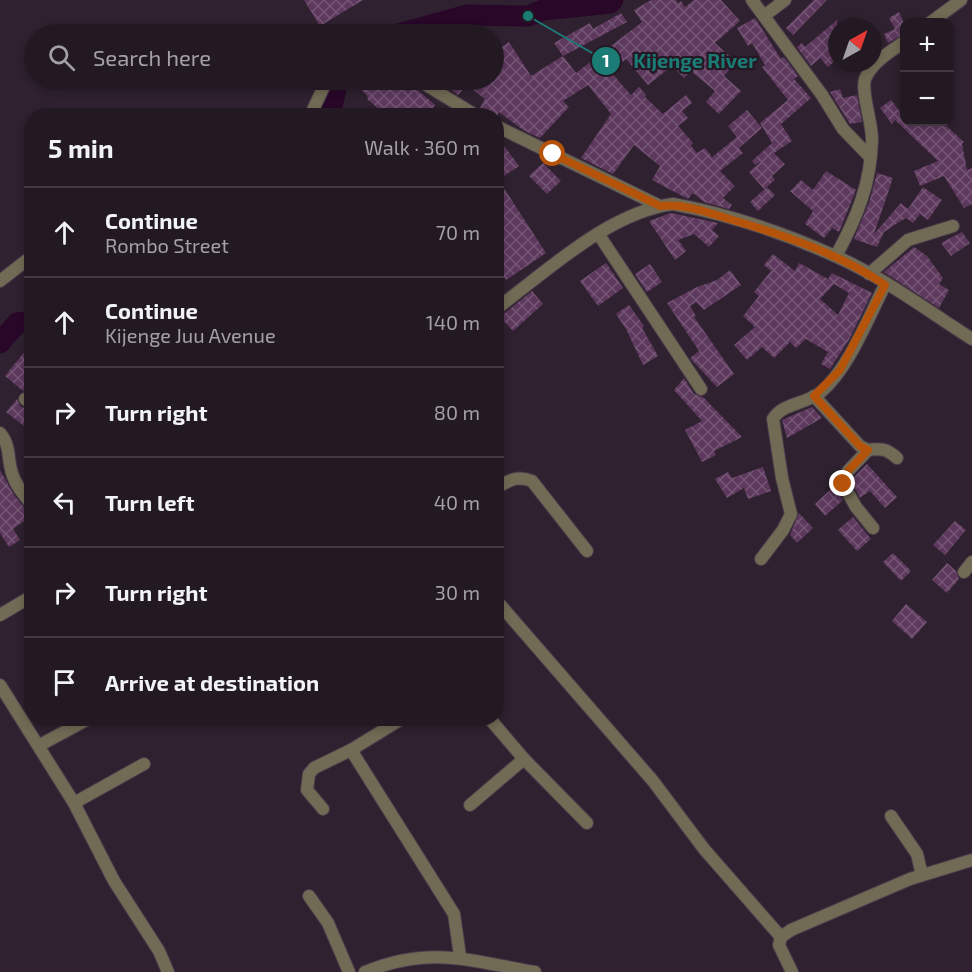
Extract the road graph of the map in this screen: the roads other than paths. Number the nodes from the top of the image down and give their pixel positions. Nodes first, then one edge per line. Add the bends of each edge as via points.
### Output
1 (752, 0) edge
2 (785, 0) edge
3 (961, 0) edge
4 (764, 16) junction
5 (936, 18) edge
6 (900, 45) edge
7 (322, 90) edge
8 (434, 90) edge
9 (314, 108) edge
10 (464, 108) edge
11 (504, 130) edge
12 (869, 156) junction
13 (660, 206) junction
14 (953, 226) dead end
15 (599, 234) junction
16 (836, 256) junction
17 (24, 262) edge
18 (869, 274) junction
19 (0, 281) edge
20 (885, 285) junction
21 (504, 303) edge
22 (972, 339) edge
23 (701, 389) dead end
24 (814, 396) junction
25 (0, 433) edge
26 (868, 450) junction
27 (897, 458) dead end
28 (504, 483) edge
29 (24, 493) edge
30 (873, 528) dead end
31 (587, 551) dead end
32 (761, 559) dead end
33 (24, 601) edge
34 (504, 609) edge
35 (0, 615) edge
36 (0, 685) edge
37 (24, 721) edge
38 (27, 726) edge
39 (75, 726) edge
40 (390, 726) edge
41 (496, 726) edge
42 (40, 745) junction
43 (351, 750) junction
44 (524, 759) junction
45 (144, 764) dead end
46 (74, 803) junction
47 (470, 805) dead end
48 (323, 809) dead end
49 (891, 816) dead end
50 (587, 824) dead end
51 (972, 860) edge
52 (922, 875) junction
53 (309, 896) dead end
54 (781, 937) junction
55 (460, 956) junction
56 (519, 971) edge
57 (168, 972) edge
58 (349, 972) edge
59 (365, 972) edge
60 (535, 972) edge
61 (792, 972) edge

1 - 4 street
2 - 4 street
3 - 5 street
4 - 12 street via 848,135
6 - 12 street via 875,64 864,83 871,120
7 - 9 street
8 - 10 street
11 - 13 street
12 - 16 street via 867,186 858,215
13 - 15 street
13 - 16 street via 696,208
14 - 18 street via 908,240
15 - 21 street via 572,249
15 - 23 street
16 - 18 street
17 - 19 street
18 - 20 street
20 - 22 street
20 - 24 street via 840,370
24 - 26 street
24 - 32 street via 781,410 773,419 791,514
25 - 29 street via 8,442 11,472
26 - 27 street via 889,450
26 - 30 street via 848,471 843,484
28 - 31 street via 522,477 532,482
33 - 35 street
34 - 54 street
36 - 37 street
38 - 42 street
39 - 42 street
40 - 43 street
41 - 44 street
42 - 46 street
43 - 48 street via 321,763 309,774 307,790
43 - 55 street via 454,914
44 - 47 street
44 - 50 street
45 - 46 street
46 - 57 street
49 - 52 street via 917,854
51 - 52 street
52 - 54 street
53 - 58 street via 328,923
54 - 61 street via 779,945
55 - 56 street
55 - 59 street via 399,959
56 - 60 street

